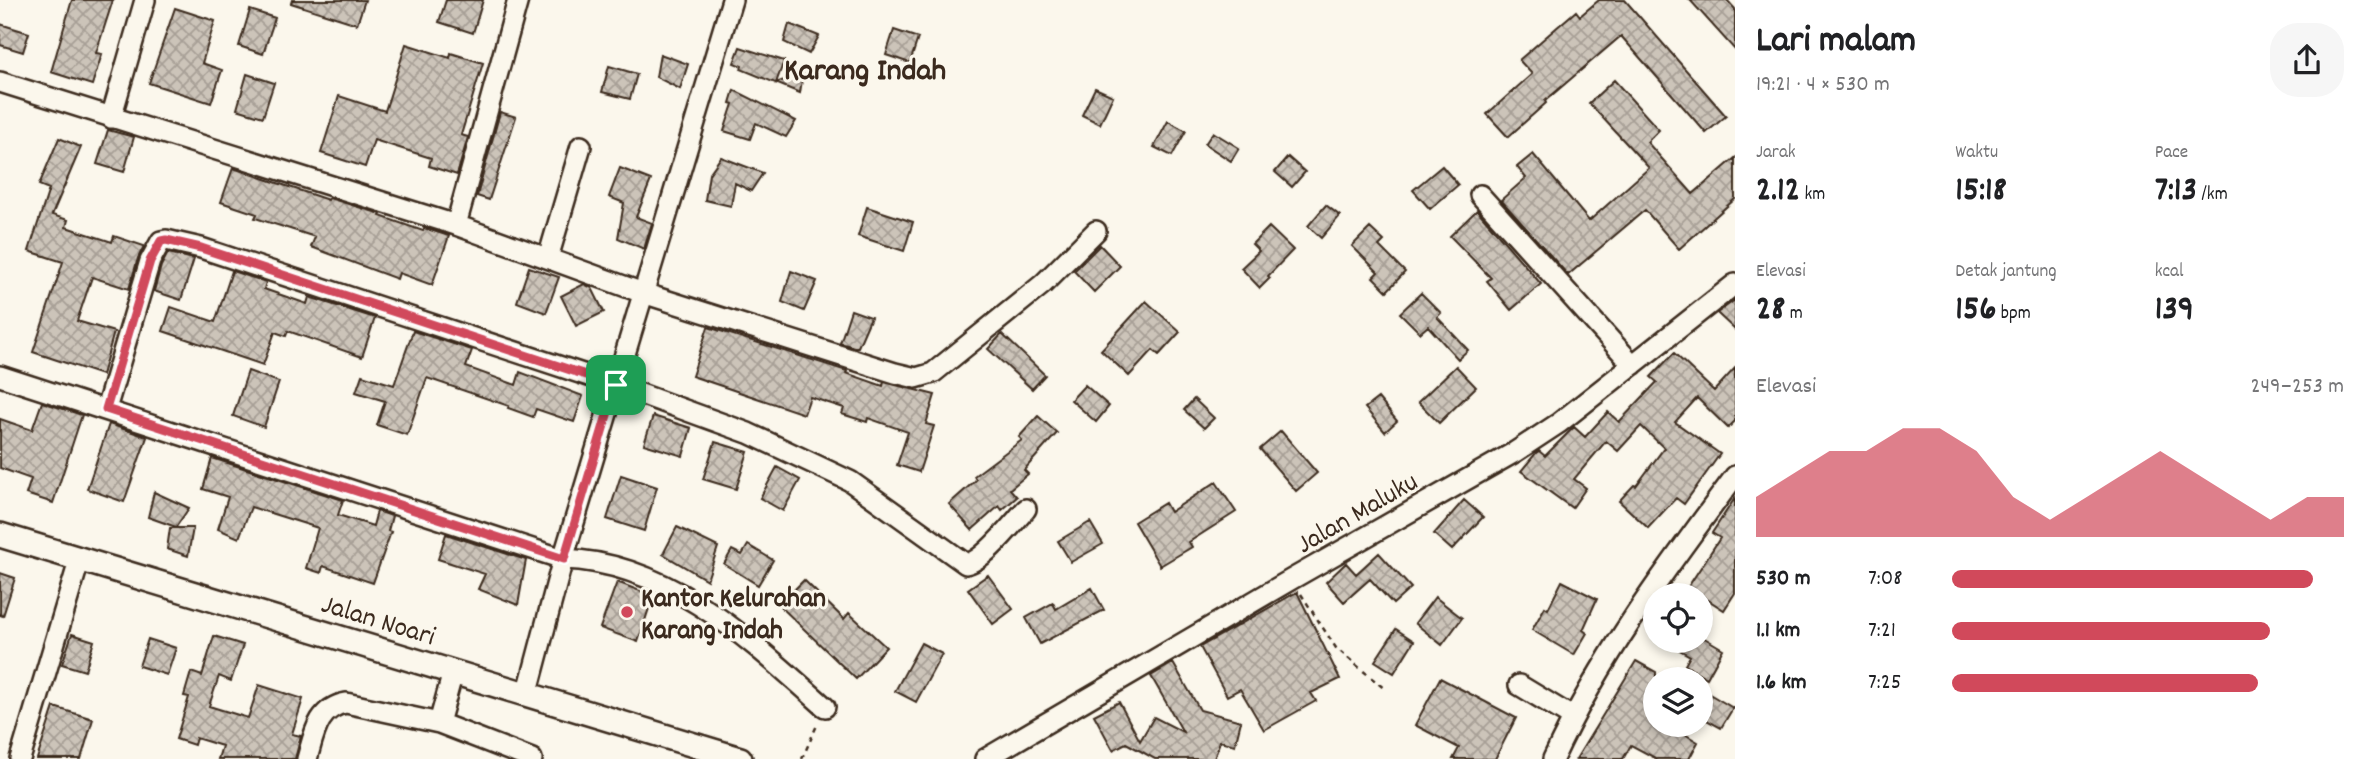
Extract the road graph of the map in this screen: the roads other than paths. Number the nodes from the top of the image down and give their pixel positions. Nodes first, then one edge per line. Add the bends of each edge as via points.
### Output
1 (145, 0) edge
2 (518, 0) edge
3 (732, 0) edge
4 (0, 82) edge
5 (111, 117) junction
6 (581, 146) dead end
7 (1480, 195) dead end
8 (456, 225) junction
9 (1096, 231) dead end
10 (548, 258) junction
11 (1735, 284) edge
12 (643, 293) junction
13 (1630, 360) junction
14 (0, 376) edge
15 (616, 385) junction
16 (106, 409) junction
17 (1735, 476) edge
18 (1026, 509) dead end
19 (0, 534) edge
20 (80, 558) junction
21 (564, 559) junction
22 (453, 672) junction
23 (1520, 685) dead end
24 (527, 695) junction
25 (825, 707) road end
26 (1572, 717) junction
27 (439, 723) junction
28 (710, 755) edge
29 (20, 759) edge
30 (307, 759) edge
31 (532, 759) edge
32 (740, 759) edge
33 (985, 759) edge
34 (1553, 759) edge

1 - 5 street
2 - 8 street
3 - 12 street
4 - 5 street
5 - 8 street
6 - 10 street
7 - 13 street
8 - 10 street
9 - 12 street via 1043,284 927,376 895,373
10 - 12 street
11 - 13 street, Jalan Maluku
12 - 15 street
13 - 33 street, Jalan Maluku via 1559,423 1515,452
14 - 16 street
15 - 16 street via 166,240 150,261
15 - 18 street via 748,433 850,481 967,564 982,555
15 - 21 street
16 - 21 street
17 - 26 street via 1674,559
19 - 20 street, Jalan Noari
20 - 22 street, Jalan Noari
20 - 29 street
21 - 24 street
21 - 25 street via 614,566 709,609
22 - 24 street, Jalan Noari
22 - 27 street
23 - 26 street
24 - 28 street, Jalan Noari
26 - 34 street
27 - 30 street via 338,704 322,716
27 - 31 street
28 - 32 street, Jalan Noari

